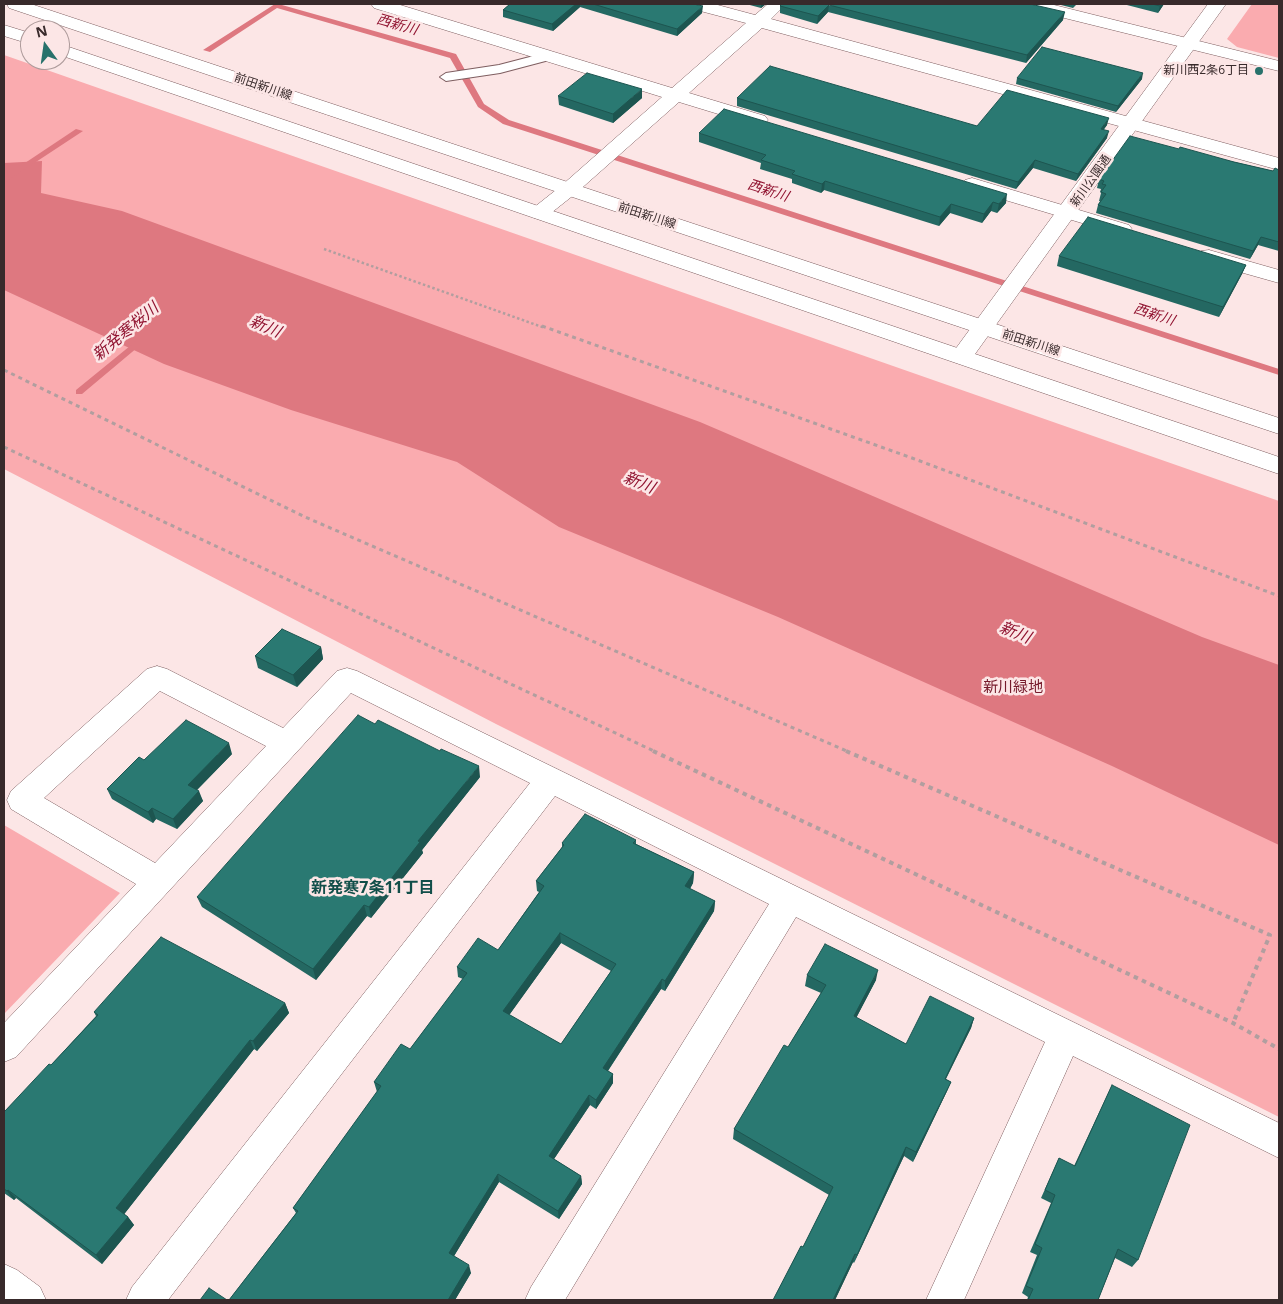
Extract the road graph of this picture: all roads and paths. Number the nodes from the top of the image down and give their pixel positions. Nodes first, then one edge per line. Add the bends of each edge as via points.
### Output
1 (15, 4) edge
2 (380, 4) edge
3 (695, 4) edge
4 (778, 4) edge
5 (1030, 4) edge
6 (1217, 4) edge
7 (758, 21) junction
8 (4, 30) edge
9 (20, 36) edge
10 (1188, 44) junction
11 (70, 52) edge
12 (549, 56) junction
13 (1279, 66) edge
14 (451, 76) dead end
15 (674, 95) junction
16 (1131, 124) junction
17 (777, 126) edge
18 (1279, 164) edge
19 (955, 179) edge
20 (568, 190) junction
21 (539, 213) junction
22 (1068, 213) junction
23 (1141, 235) edge
24 (324, 249) dead end
25 (1187, 249) edge
26 (1279, 277) edge
27 (984, 328) junction
28 (962, 356) junction
29 (4, 370) edge
30 (1279, 426) edge
31 (4, 447) edge
32 (1279, 466) edge
33 (1279, 596) edge
34 (287, 743) junction
35 (550, 780) junction
36 (158, 881) junction
37 (790, 898) junction
38 (1233, 1023) junction
39 (1065, 1034) junction
40 (4, 1046) edge
41 (1279, 1048) edge
42 (1279, 1140) edge
43 (4, 1284) edge
44 (26, 1300) edge
45 (145, 1300) edge
46 (544, 1300) edge
47 (945, 1300) edge

1 - 20 street, 前田新川線
2 - 12 street
3 - 7 street
4 - 7 street
5 - 10 street
6 - 10 street, 新川公園通
7 - 15 street
7 - 16 street
8 - 9 street
10 - 13 street
10 - 16 street, 新川公園通
11 - 21 street, 前田新川線
12 - 14 lane via 500,69
12 - 15 street
15 - 17 street
15 - 20 street
16 - 18 street
16 - 22 street, 新川公園通
19 - 22 street
20 - 21 street
20 - 27 street, 前田新川線
21 - 28 street, 前田新川線
22 - 23 street
22 - 27 street, 新川公園通
24 - 33 path via 912,458
25 - 26 street
27 - 28 street, 新川公園通
27 - 30 street, 前田新川線
28 - 32 street, 前田新川線
29 - 38 path via 305,517 1270,935
31 - 38 path
34 - 35 street via 347,679
34 - 36 street
34 - 36 street via 157,677 22,800
35 - 37 street
35 - 45 street
36 - 40 street
37 - 39 street
37 - 46 street
38 - 41 path
39 - 42 street
39 - 47 street
43 - 44 street

